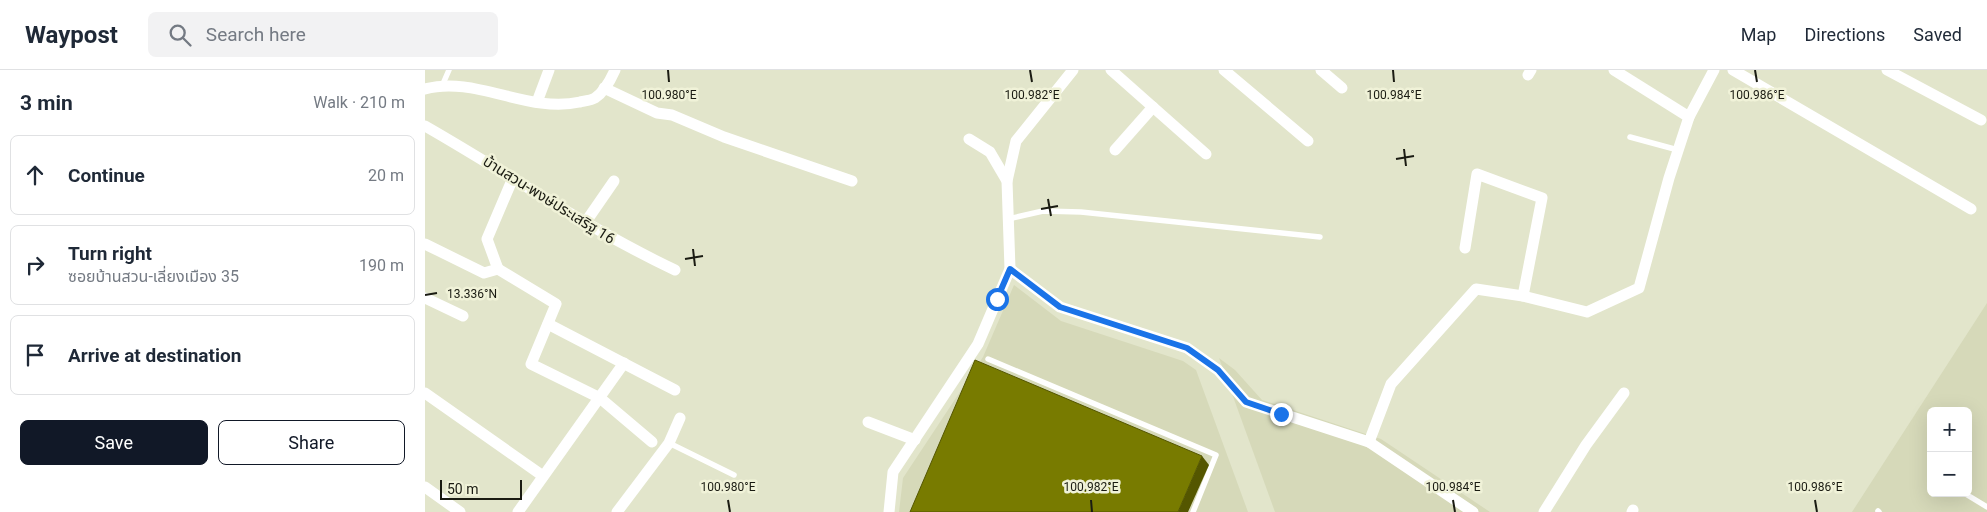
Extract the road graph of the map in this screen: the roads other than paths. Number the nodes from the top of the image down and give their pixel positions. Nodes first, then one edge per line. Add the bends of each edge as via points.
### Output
1 (449, 70) edge
2 (549, 70) edge
3 (615, 70) edge
4 (1073, 70) edge
5 (1111, 70) edge
6 (1224, 70) edge
7 (1321, 70) edge
8 (1615, 70) edge
9 (1715, 70) edge
10 (1733, 70) edge
11 (1887, 70) edge
12 (442, 86) junction
13 (604, 88) junction
14 (1342, 88) dead end
15 (425, 90) edge
16 (537, 102) junction
17 (1153, 107) junction
18 (1689, 117) junction
19 (1981, 120) dead end
20 (425, 126) edge
21 (1630, 136) dead end
22 (969, 139) dead end
23 (1308, 141) dead end
24 (1115, 150) dead end
25 (1678, 150) junction
26 (1206, 154) dead end
27 (513, 178) junction
28 (614, 180) dead end
29 (852, 181) dead end
30 (1007, 181) junction
31 (1971, 209) dead end
32 (1008, 219) junction
33 (585, 223) junction
34 (1319, 237) dead end
35 (425, 244) edge
36 (1465, 248) dead end
37 (498, 269) junction
38 (1010, 269) junction
39 (675, 270) dead end
40 (1523, 296) junction
41 (425, 298) edge
42 (463, 316) dead end
43 (548, 324) junction
44 (988, 358) dead end
45 (624, 363) junction
46 (675, 390) dead end
47 (425, 393) edge
48 (1624, 393) dead end
49 (600, 398) junction
50 (680, 418) dead end
51 (869, 422) dead end
52 (915, 440) junction
53 (653, 442) dead end
54 (1369, 442) junction
55 (669, 443) junction
56 (734, 475) dead end
57 (543, 476) junction
58 (425, 487) edge
59 (1971, 497) edge
60 (1987, 507) edge
61 (460, 512) edge
62 (517, 512) edge
63 (617, 512) edge
64 (889, 512) edge
65 (1193, 512) edge
66 (1473, 512) edge
67 (1543, 512) edge

1 - 12 lane
2 - 16 street
3 - 13 street
4 - 30 street via 1015,141
5 - 17 street
6 - 23 street
7 - 14 street
8 - 18 street
9 - 18 street
10 - 31 street
11 - 19 street
12 - 15 street
12 - 16 street via 469,88
13 - 16 street via 595,98 563,106
13 - 29 street via 657,113 672,115 724,137
17 - 24 street
17 - 26 street
18 - 25 street
20 - 27 street, บ้านสวน-พงษ์ประเสริฐ 16
21 - 25 lane
22 - 30 street via 990,152
25 - 40 street via 1639,288 1587,312
27 - 33 street, บ้านสวน-พงษ์ประเสริฐ 16
27 - 37 street via 487,239
28 - 33 street
30 - 32 street
32 - 34 lane via 1043,211 1081,212
32 - 38 street
33 - 39 street, บ้านสวน-พงษ์ประเสริฐ 16
35 - 37 street via 484,273
36 - 40 street via 1477,174 1542,198
37 - 43 street via 556,304
38 - 52 street via 978,344
38 - 54 street via 1060,307 1187,348 1218,370 1246,402
40 - 54 street via 1476,289 1391,384
41 - 42 street
43 - 45 street
43 - 49 street via 531,364
44 - 65 lane via 1216,455
45 - 46 street
45 - 49 street
47 - 57 street
48 - 67 street
49 - 53 street
49 - 57 street
50 - 55 street
51 - 52 street
52 - 64 street via 893,472
54 - 66 street
55 - 56 lane
55 - 63 street
57 - 62 street
58 - 61 street
59 - 60 lane

